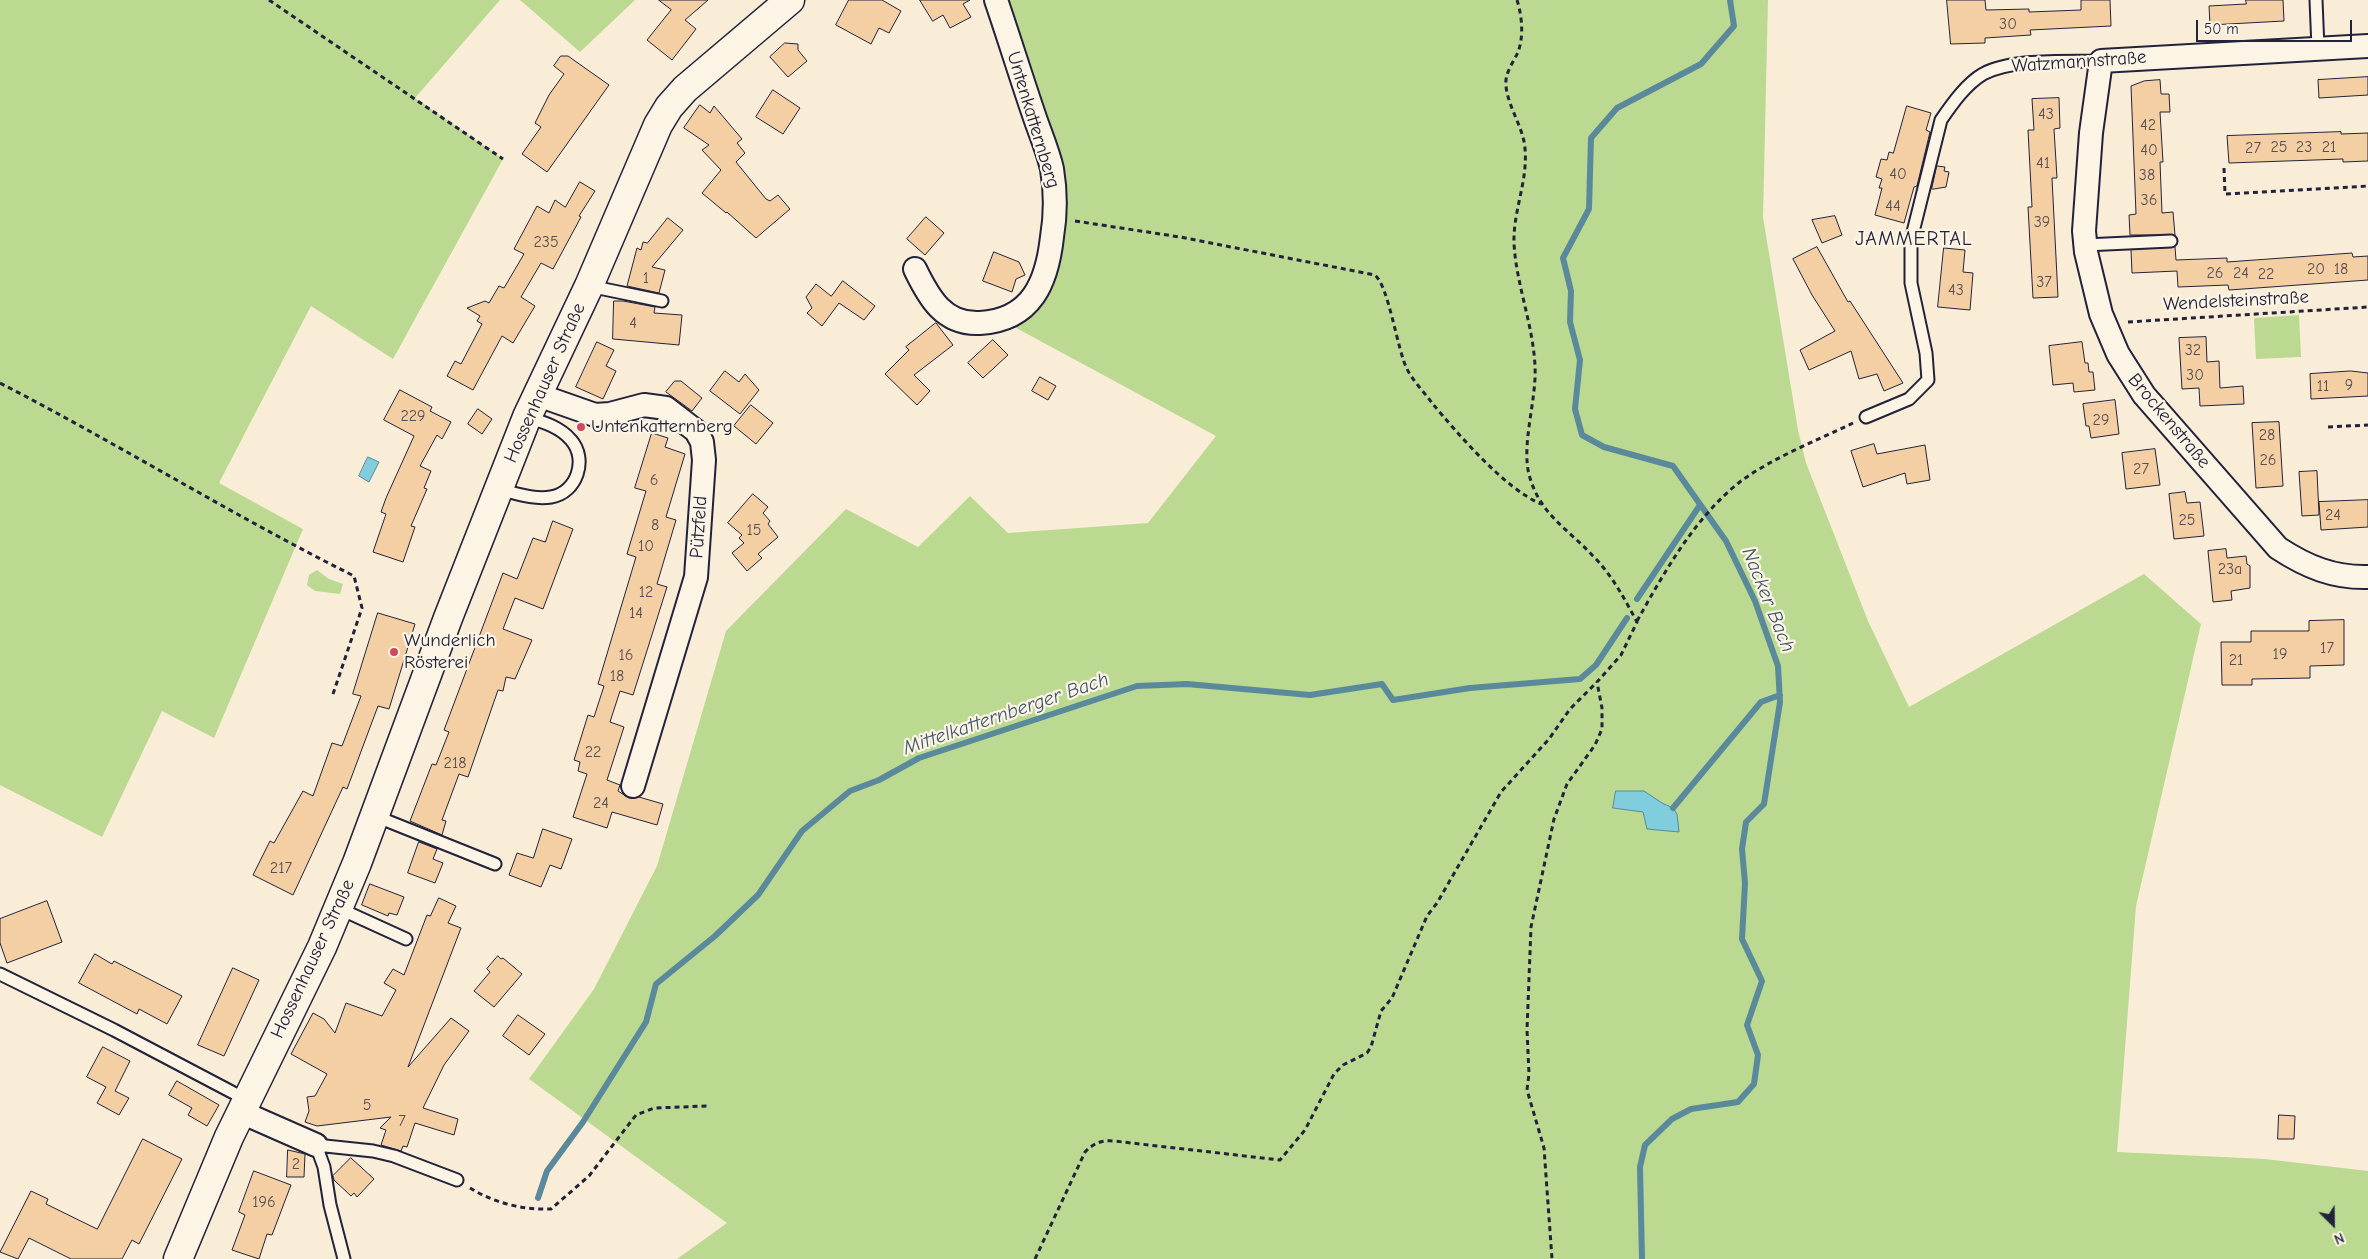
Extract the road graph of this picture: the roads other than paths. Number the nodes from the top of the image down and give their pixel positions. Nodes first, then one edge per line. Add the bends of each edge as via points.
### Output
1 (790, 0) edge
2 (996, 0) edge
3 (2316, 0) edge
4 (2368, 46) edge
5 (2318, 48) junction
6 (2101, 61) junction
7 (2171, 241) dead end
8 (2085, 245) junction
9 (915, 269) dead end
10 (589, 286) junction
11 (662, 301) dead end
12 (533, 406) junction
13 (1866, 417) road end
14 (498, 489) junction
15 (2368, 577) edge
16 (633, 786) dead end
17 (375, 816) junction
18 (495, 864) dead end
19 (338, 908) junction
20 (406, 939) dead end
21 (0, 974) edge
22 (244, 1106) junction
23 (316, 1145) junction
24 (457, 1180) road end
25 (178, 1259) edge
26 (344, 1259) edge

1 - 10 street, Hossenhauser Straße via 669,107 646,151
2 - 9 street, Untenkatternberg via 1051,168 1056,202 1049,263 1041,286 1017,312 1000,319 973,322 946,315 926,292
3 - 5 lane
4 - 5 street, Watzmannstraße
5 - 6 street, Watzmannstraße
6 - 8 street, Brockenstraße via 2085,202
6 - 13 lane, Watzmannstraße via 1997,68 1977,78 1949,108 1942,120 1911,240 1911,283 1926,353 1928,380 1909,399
7 - 8 lane
8 - 15 street, Brockenstraße via 2105,324 2118,354 2144,395 2278,548 2296,560 2333,575
10 - 11 lane
10 - 12 street, Hossenhauser Straße
12 - 14 street, Hossenhauser Straße
12 - 14 lane via 575,446 579,460 576,477 567,490 553,497 539,498
12 - 16 street, Pützfeld via 595,415 644,405 666,408 696,431 702,442 704,460 696,577
14 - 17 street, Hossenhauser Straße
17 - 18 lane
17 - 19 street, Hossenhauser Straße
19 - 20 lane
19 - 22 street, Hossenhauser Straße
21 - 22 lane via 114,1030
22 - 23 street
22 - 25 street, Hossenhauser Straße
23 - 24 lane via 394,1156
23 - 26 lane via 324,1167

